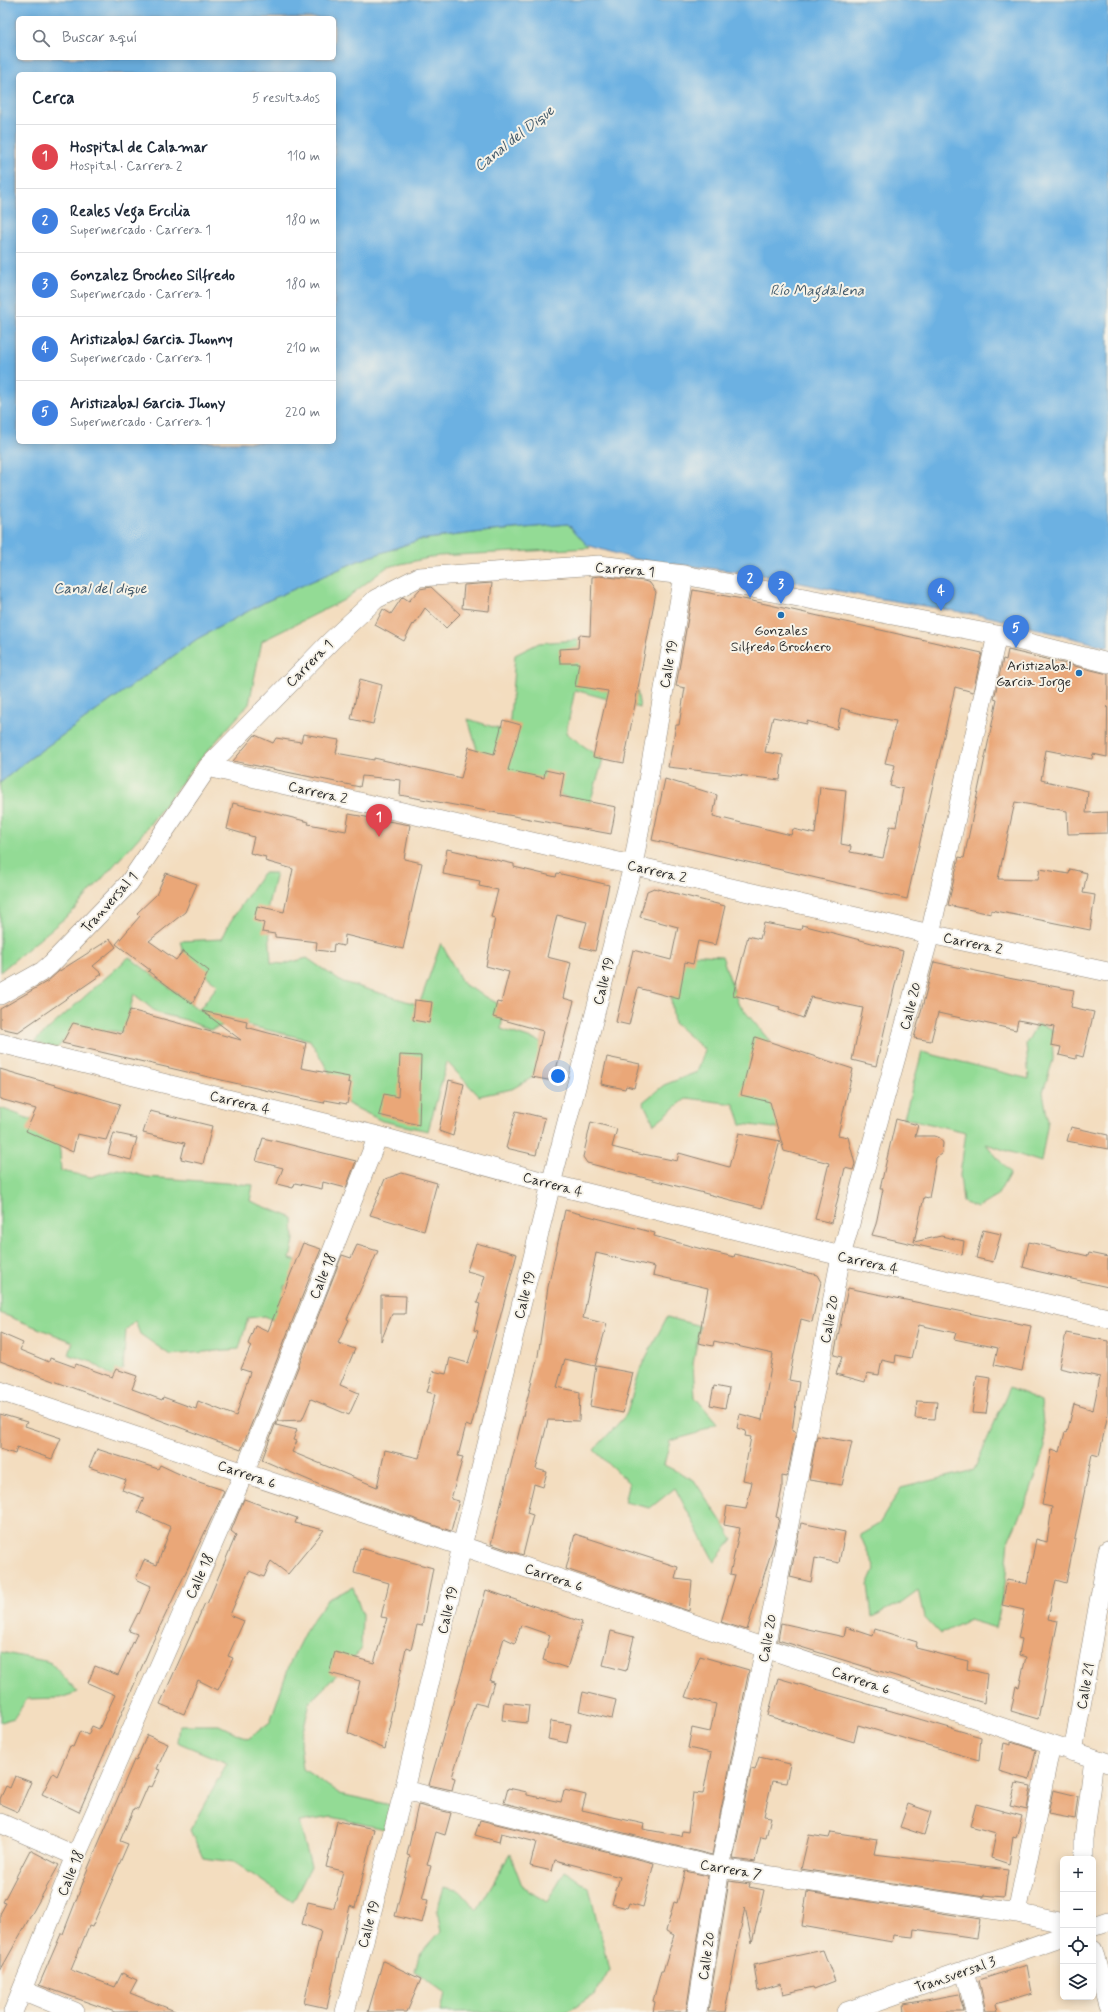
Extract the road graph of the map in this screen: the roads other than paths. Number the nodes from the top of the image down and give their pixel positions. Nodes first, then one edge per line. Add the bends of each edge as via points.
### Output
1 (684, 575) junction
2 (997, 635) junction
3 (1108, 664) edge
4 (208, 767) junction
5 (633, 866) junction
6 (930, 934) junction
7 (1108, 972) edge
8 (0, 994) edge
9 (0, 1043) edge
10 (378, 1136) junction
11 (552, 1184) junction
12 (841, 1256) junction
13 (1108, 1318) edge
14 (0, 1391) edge
15 (244, 1473) junction
16 (462, 1546) junction
17 (1108, 1550) edge
18 (765, 1648) junction
19 (1051, 1744) junction
20 (1073, 1752) junction
21 (1101, 1761) edge
22 (404, 1790) junction
23 (0, 1823) edge
24 (76, 1856) junction
25 (1084, 1856) edge
26 (720, 1868) junction
27 (1018, 1913) junction
28 (1108, 1921) edge
29 (1060, 1922) edge
30 (1096, 1925) edge
31 (1060, 1937) edge
32 (1096, 1961) edge
33 (965, 1970) junction
34 (22, 1990) junction
35 (1108, 2005) edge
36 (13, 2012) edge
37 (75, 2012) edge
38 (345, 2012) edge
39 (697, 2012) edge
40 (846, 2012) edge
41 (975, 2012) edge

1 - 2 street, Carrera 1
1 - 4 street, Carrera 1 via 599,565 420,577 376,599 331,641
1 - 5 street, Calle 19
2 - 3 street, Carrera 1
2 - 6 street, Calle 20
4 - 5 street, Carrera 2
4 - 8 street, Tranversal 1 via 122,892 43,971
5 - 6 street, Carrera 2
5 - 11 street, Calle 19
6 - 7 street, Carrera 2
6 - 12 street, Calle 20
9 - 10 street, Carrera 4
10 - 11 street, Carrera 4
10 - 15 street, Calle 18
11 - 12 street, Carrera 4
11 - 16 street, Calle 19
12 - 13 street, Carrera 4
12 - 18 street, Calle 20
14 - 15 street, Carrera 6
15 - 16 street, Carrera 6
15 - 24 street, Calle 18
16 - 18 street, Carrera 6
16 - 22 street, Calle 19
17 - 20 street, Calle 21
18 - 19 street, Carrera 6
18 - 26 street, Calle 20
19 - 20 street, Carrera 6
19 - 27 street
20 - 21 street, Carrera 6
21 - 25 street via 1084,1839
22 - 26 street, Carrera 7
22 - 38 street, Calle 19
23 - 24 street
24 - 34 street, Calle 18
26 - 27 street, Carrera 7
26 - 39 street, Calle 20
27 - 29 street, Carrera 7
28 - 30 street
31 - 33 street, Transversal 3
32 - 35 street
33 - 40 street, Transversal 3
33 - 41 street
34 - 36 street, Calle 18
34 - 37 street

